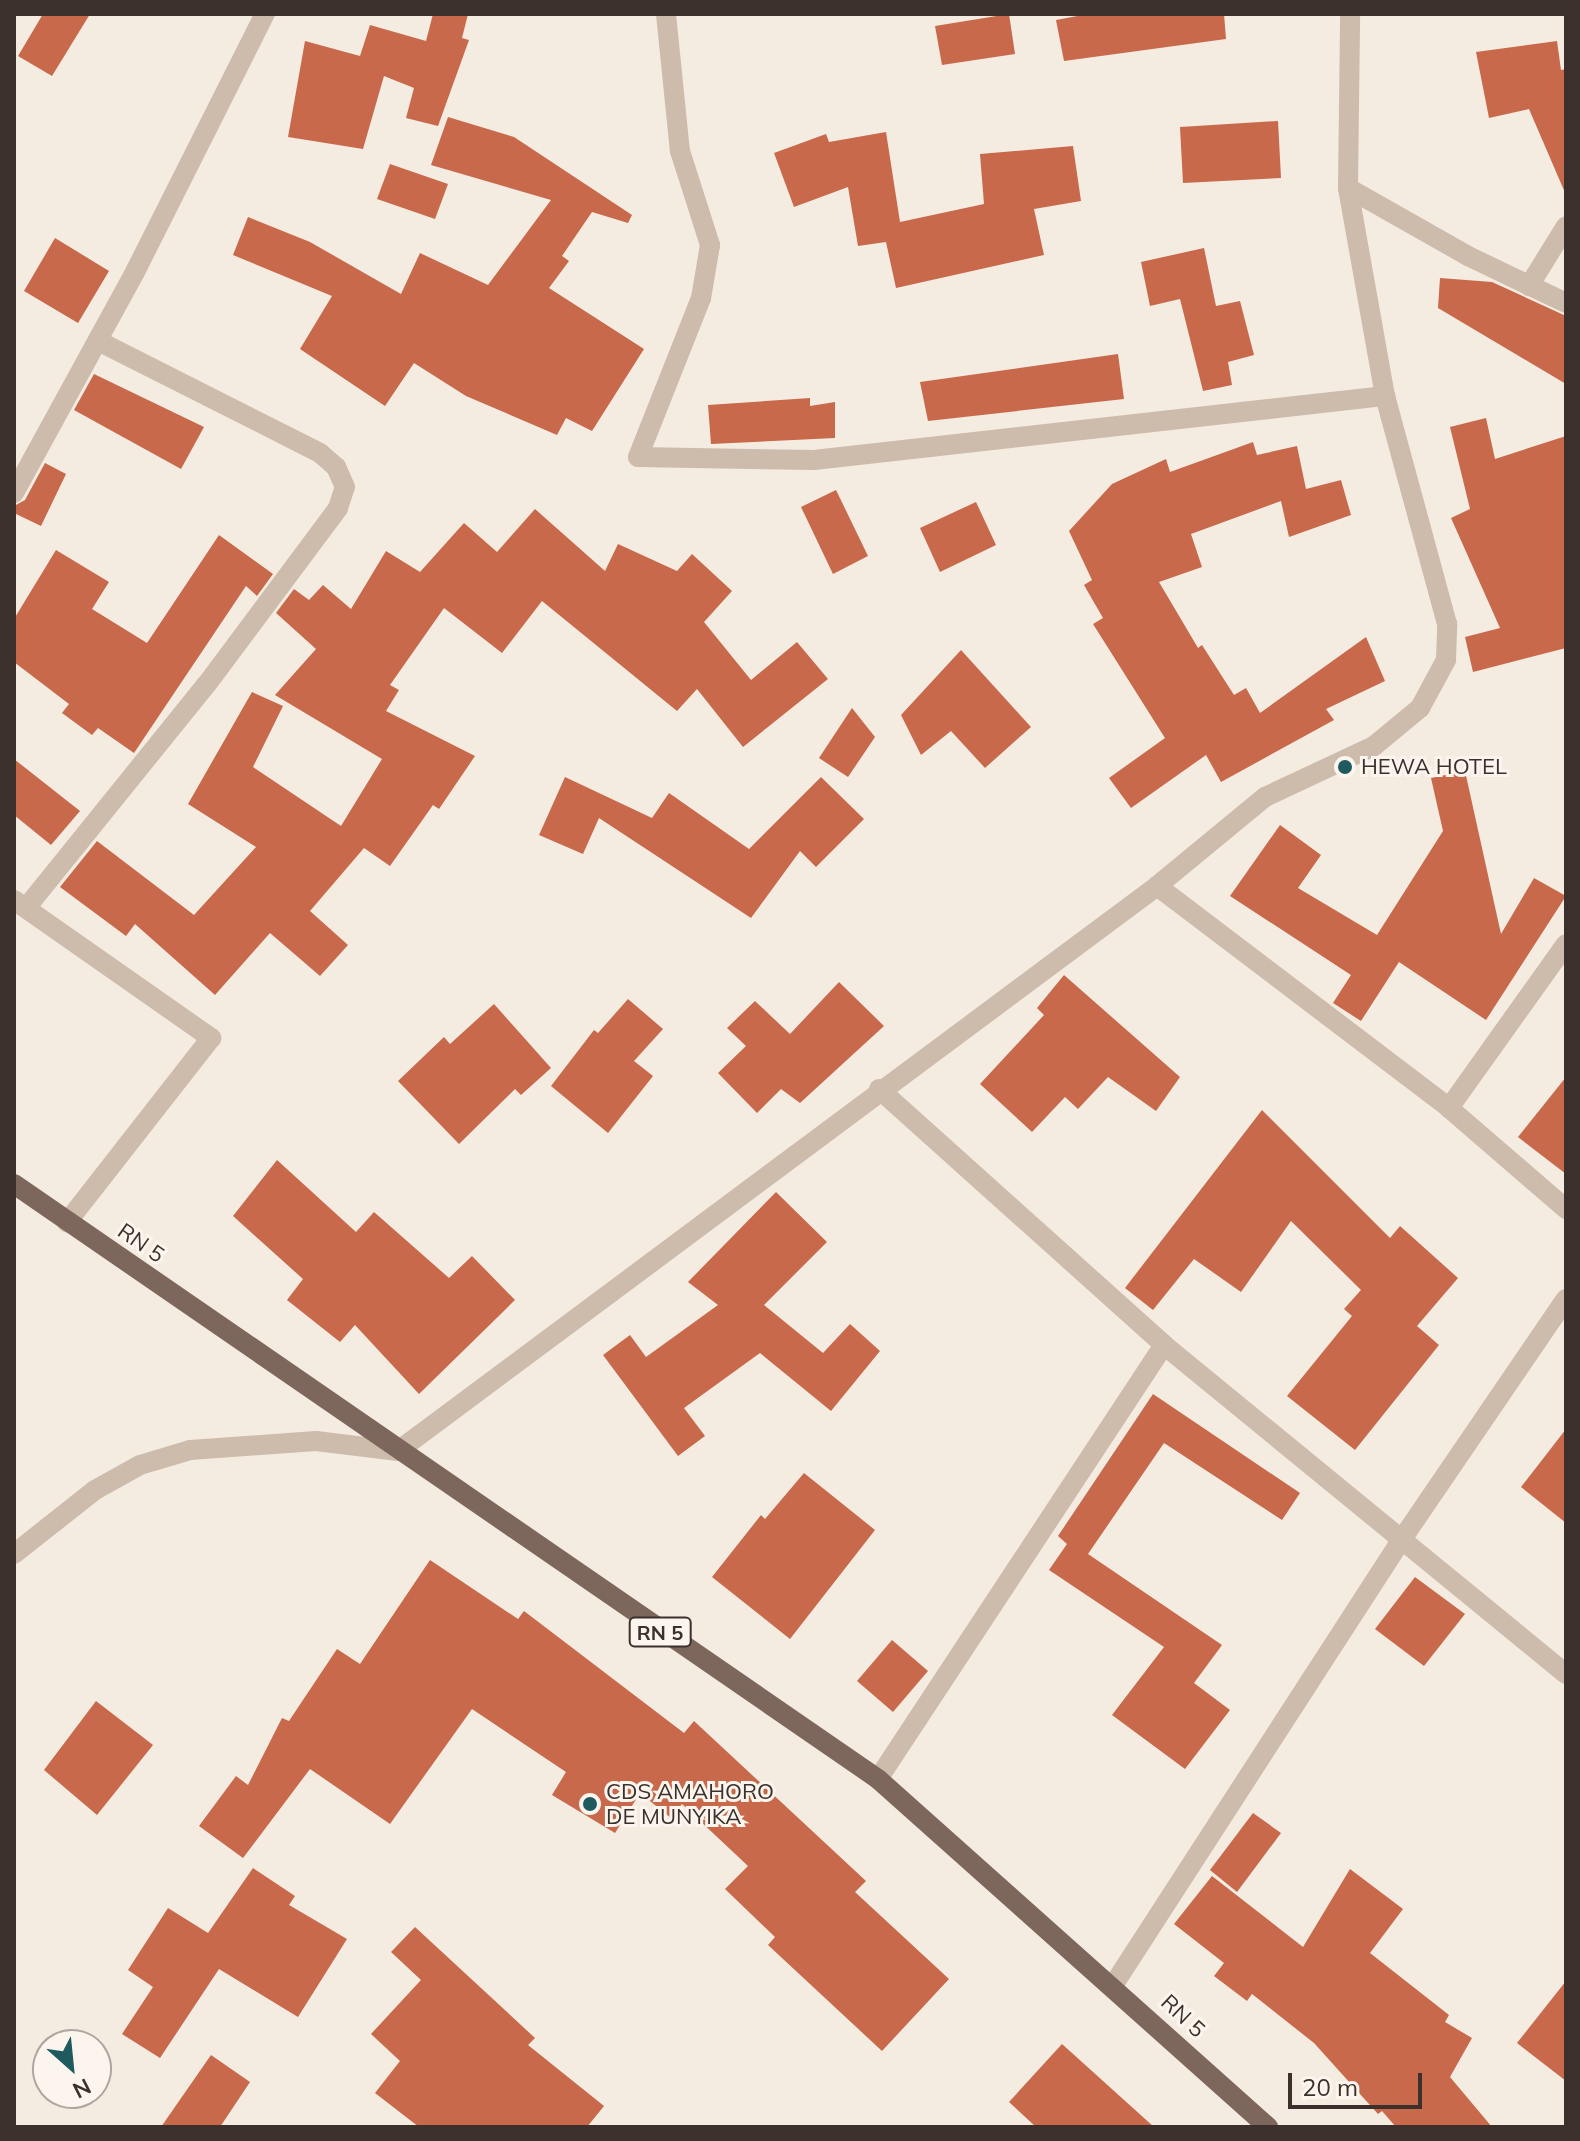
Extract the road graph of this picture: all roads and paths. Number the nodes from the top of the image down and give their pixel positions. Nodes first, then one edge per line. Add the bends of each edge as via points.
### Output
1 (265, 14) edge
2 (666, 14) edge
3 (1350, 14) edge
4 (1348, 188) junction
5 (1566, 226) edge
6 (1529, 286) junction
7 (1566, 303) edge
8 (98, 341) junction
9 (1385, 396) junction
10 (14, 493) edge
11 (1157, 886) junction
12 (20, 904) edge
13 (1566, 944) edge
14 (879, 1089) junction
15 (1449, 1108) junction
16 (14, 1184) edge
17 (1566, 1209) edge
18 (67, 1222) junction
19 (1566, 1299) edge
20 (1164, 1345) junction
21 (398, 1451) junction
22 (1400, 1542) junction
23 (14, 1554) edge
24 (1566, 1674) edge
25 (878, 1779) junction
26 (1114, 1984) junction
27 (1268, 2127) edge

1 - 8 street
2 - 9 street via 680,151 710,245 701,298 638,457 814,460
3 - 4 street
4 - 6 street
4 - 9 street
5 - 6 street
6 - 7 street
8 - 10 street
8 - 12 street via 320,453 336,467 345,487 338,508 198,695
9 - 11 street via 1447,624 1446,660 1420,708 1374,746 1265,797
11 - 14 street
11 - 15 street
12 - 18 street via 211,1038
13 - 15 street
14 - 20 street
14 - 21 street
15 - 17 street
16 - 18 main road, RN 5 / RN 5
18 - 21 main road, RN 5 / RN 5
19 - 22 street
20 - 22 street
20 - 25 street
21 - 23 street via 316,1441 190,1450 140,1465 95,1490
21 - 25 main road, RN 5 / RN 5
22 - 24 street
22 - 26 street
25 - 26 main road, RN 5 / RN 5
26 - 27 main road, RN 5 / RN 5

